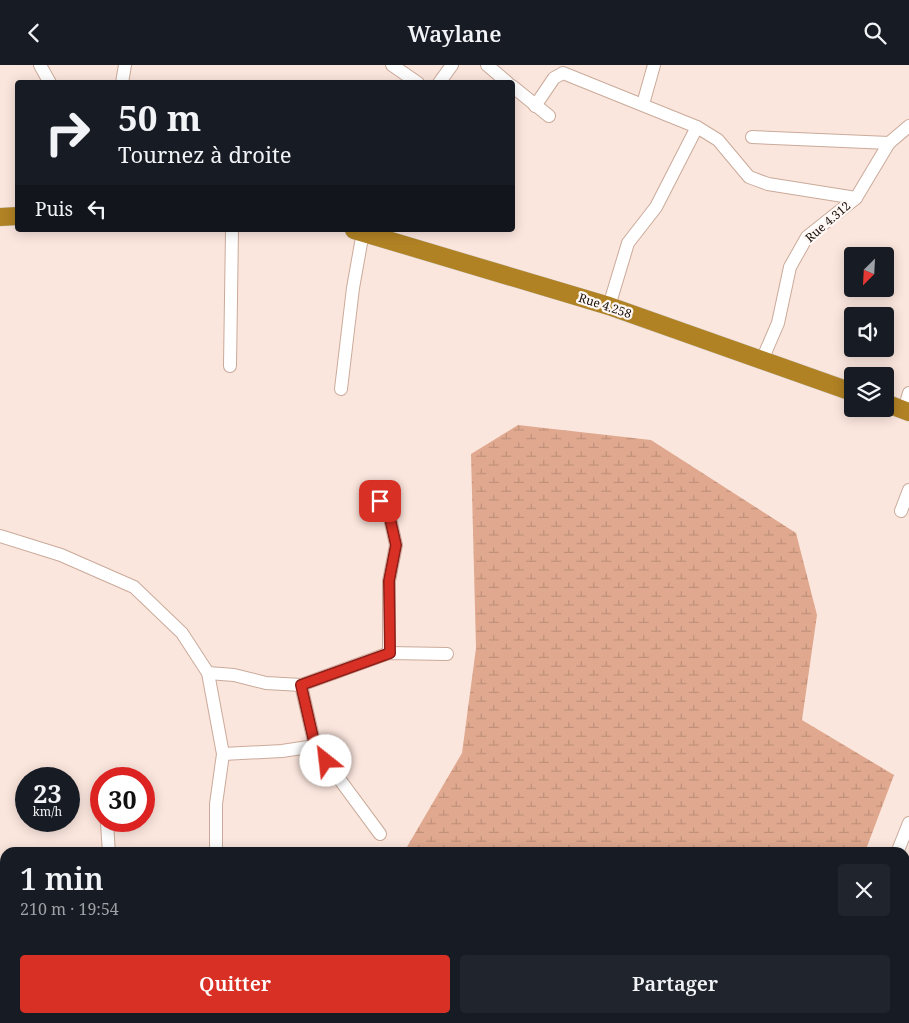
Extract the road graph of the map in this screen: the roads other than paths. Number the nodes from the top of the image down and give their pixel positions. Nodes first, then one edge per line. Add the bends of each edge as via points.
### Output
1 (40, 65) edge
2 (125, 65) edge
3 (392, 65) edge
4 (452, 65) edge
5 (487, 65) edge
6 (654, 65) edge
7 (48, 80) edge
8 (122, 80) edge
9 (414, 80) edge
10 (441, 80) edge
11 (504, 80) edge
12 (515, 89) edge
13 (643, 104) junction
14 (535, 106) junction
15 (549, 116) dead end
16 (909, 126) edge
17 (697, 127) junction
18 (752, 137) dead end
19 (888, 143) junction
20 (856, 198) junction
21 (0, 217) edge
22 (15, 217) edge
23 (232, 232) edge
24 (359, 232) edge
25 (362, 232) edge
26 (609, 306) junction
27 (762, 359) junction
28 (230, 366) dead end
29 (341, 389) dead end
30 (844, 389) edge
31 (894, 404) edge
32 (907, 405) edge
33 (909, 490) edge
34 (380, 501) dead end
35 (901, 511) dead end
36 (0, 536) edge
37 (390, 653) junction
38 (447, 654) dead end
39 (208, 673) junction
40 (301, 685) junction
41 (315, 746) junction
42 (223, 754) junction
43 (909, 823) edge
44 (108, 832) edge
45 (380, 834) dead end
46 (109, 847) edge
47 (216, 847) edge
48 (899, 847) edge

1 - 7 street
2 - 8 street
3 - 9 street
4 - 10 street
5 - 11 street
6 - 13 street
12 - 14 street
13 - 14 street via 563,73 554,78
13 - 17 street
14 - 15 street
16 - 19 street, Rue 4.312
17 - 20 street via 718,140 749,177 768,184
17 - 26 street via 656,207 628,243
18 - 19 street
19 - 20 street, Rue 4.312
20 - 27 street, Rue 4.312 via 807,237 790,267 778,323
21 - 22 highway
23 - 28 street
24 - 29 street
25 - 26 highway, Rue 4.258
26 - 27 highway, Rue 4.258
27 - 30 highway, Rue 4.258
31 - 32 highway
33 - 35 street
34 - 37 street via 389,514 396,545 389,581
36 - 39 street via 61,555 134,587 182,633
37 - 38 street
37 - 40 street
39 - 40 street
39 - 42 street
40 - 41 street
41 - 42 street
41 - 45 street
42 - 47 street via 216,805
43 - 48 street
44 - 46 street

